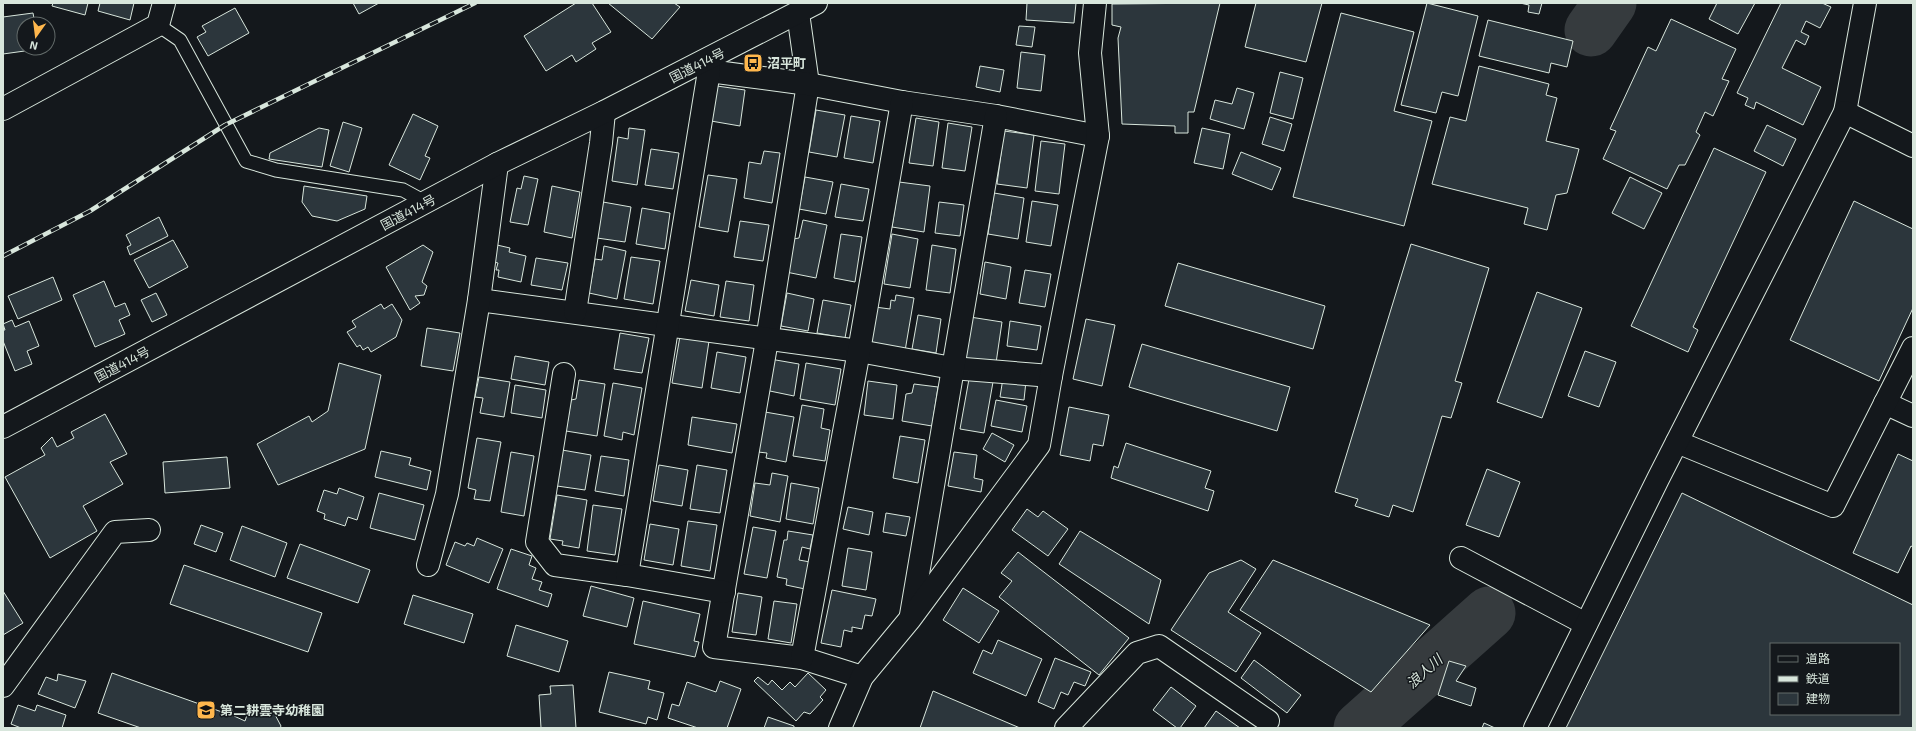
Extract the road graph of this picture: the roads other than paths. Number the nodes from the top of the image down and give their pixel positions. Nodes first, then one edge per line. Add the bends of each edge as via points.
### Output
1 (164, 3) edge
2 (1095, 3) edge
3 (1866, 3) edge
4 (807, 8) edge
5 (158, 25) junction
6 (708, 65) junction
7 (808, 84) junction
8 (902, 102) junction
9 (3, 109) edge
10 (604, 112) junction
11 (1845, 112) junction
12 (996, 116) junction
13 (1098, 136) junction
14 (1913, 146) edge
15 (497, 164) junction
16 (425, 202) junction
17 (479, 300) junction
18 (575, 312) junction
19 (667, 327) junction
20 (767, 340) junction
21 (1913, 348) edge
22 (859, 351) junction
23 (952, 368) junction
24 (564, 374) dead end
25 (1051, 376) junction
26 (1885, 403) junction
27 (1913, 416) edge
28 (3, 427) edge
29 (1677, 442) junction
30 (149, 530) dead end
31 (1461, 558) dead end
32 (428, 565) dead end
33 (627, 575) junction
34 (724, 592) junction
35 (910, 618) junction
36 (1586, 624) junction
37 (802, 658) junction
38 (862, 677) junction
39 (3, 686) edge
40 (1268, 721) dead end
41 (840, 728) edge
42 (1066, 728) edge
43 (1535, 728) edge

1 - 5 main road
2 - 13 main road via 1090,53
3 - 11 main road
4 - 6 main road, 国道414号
4 - 7 main road
5 - 9 main road
5 - 16 lane via 180,40 246,161 276,170 403,190
6 - 7 main road
6 - 10 main road, 国道414号
6 - 19 main road
7 - 8 main road
7 - 20 main road
8 - 12 main road
8 - 22 main road
10 - 15 main road, 国道414号
10 - 18 main road
11 - 14 main road
11 - 29 main road
12 - 13 main road
12 - 23 main road
13 - 25 main road
15 - 16 main road, 国道414号
15 - 17 main road
16 - 28 main road, 国道414号
17 - 18 main road
17 - 32 main road via 447,494
18 - 19 main road
19 - 20 main road
19 - 33 main road
20 - 22 main road
20 - 34 main road
21 - 26 main road
22 - 23 main road
22 - 37 main road
23 - 25 main road
23 - 35 main road
24 - 33 main road via 537,542 555,565
25 - 35 main road via 1039,445
26 - 27 main road
26 - 29 main road via 1833,506
29 - 36 main road
30 - 39 main road via 115,532
31 - 36 main road
33 - 34 main road
34 - 37 main road via 714,647
35 - 38 main road
36 - 43 main road
37 - 38 main road
38 - 41 main road
40 - 42 main road via 1159,646 1137,653

